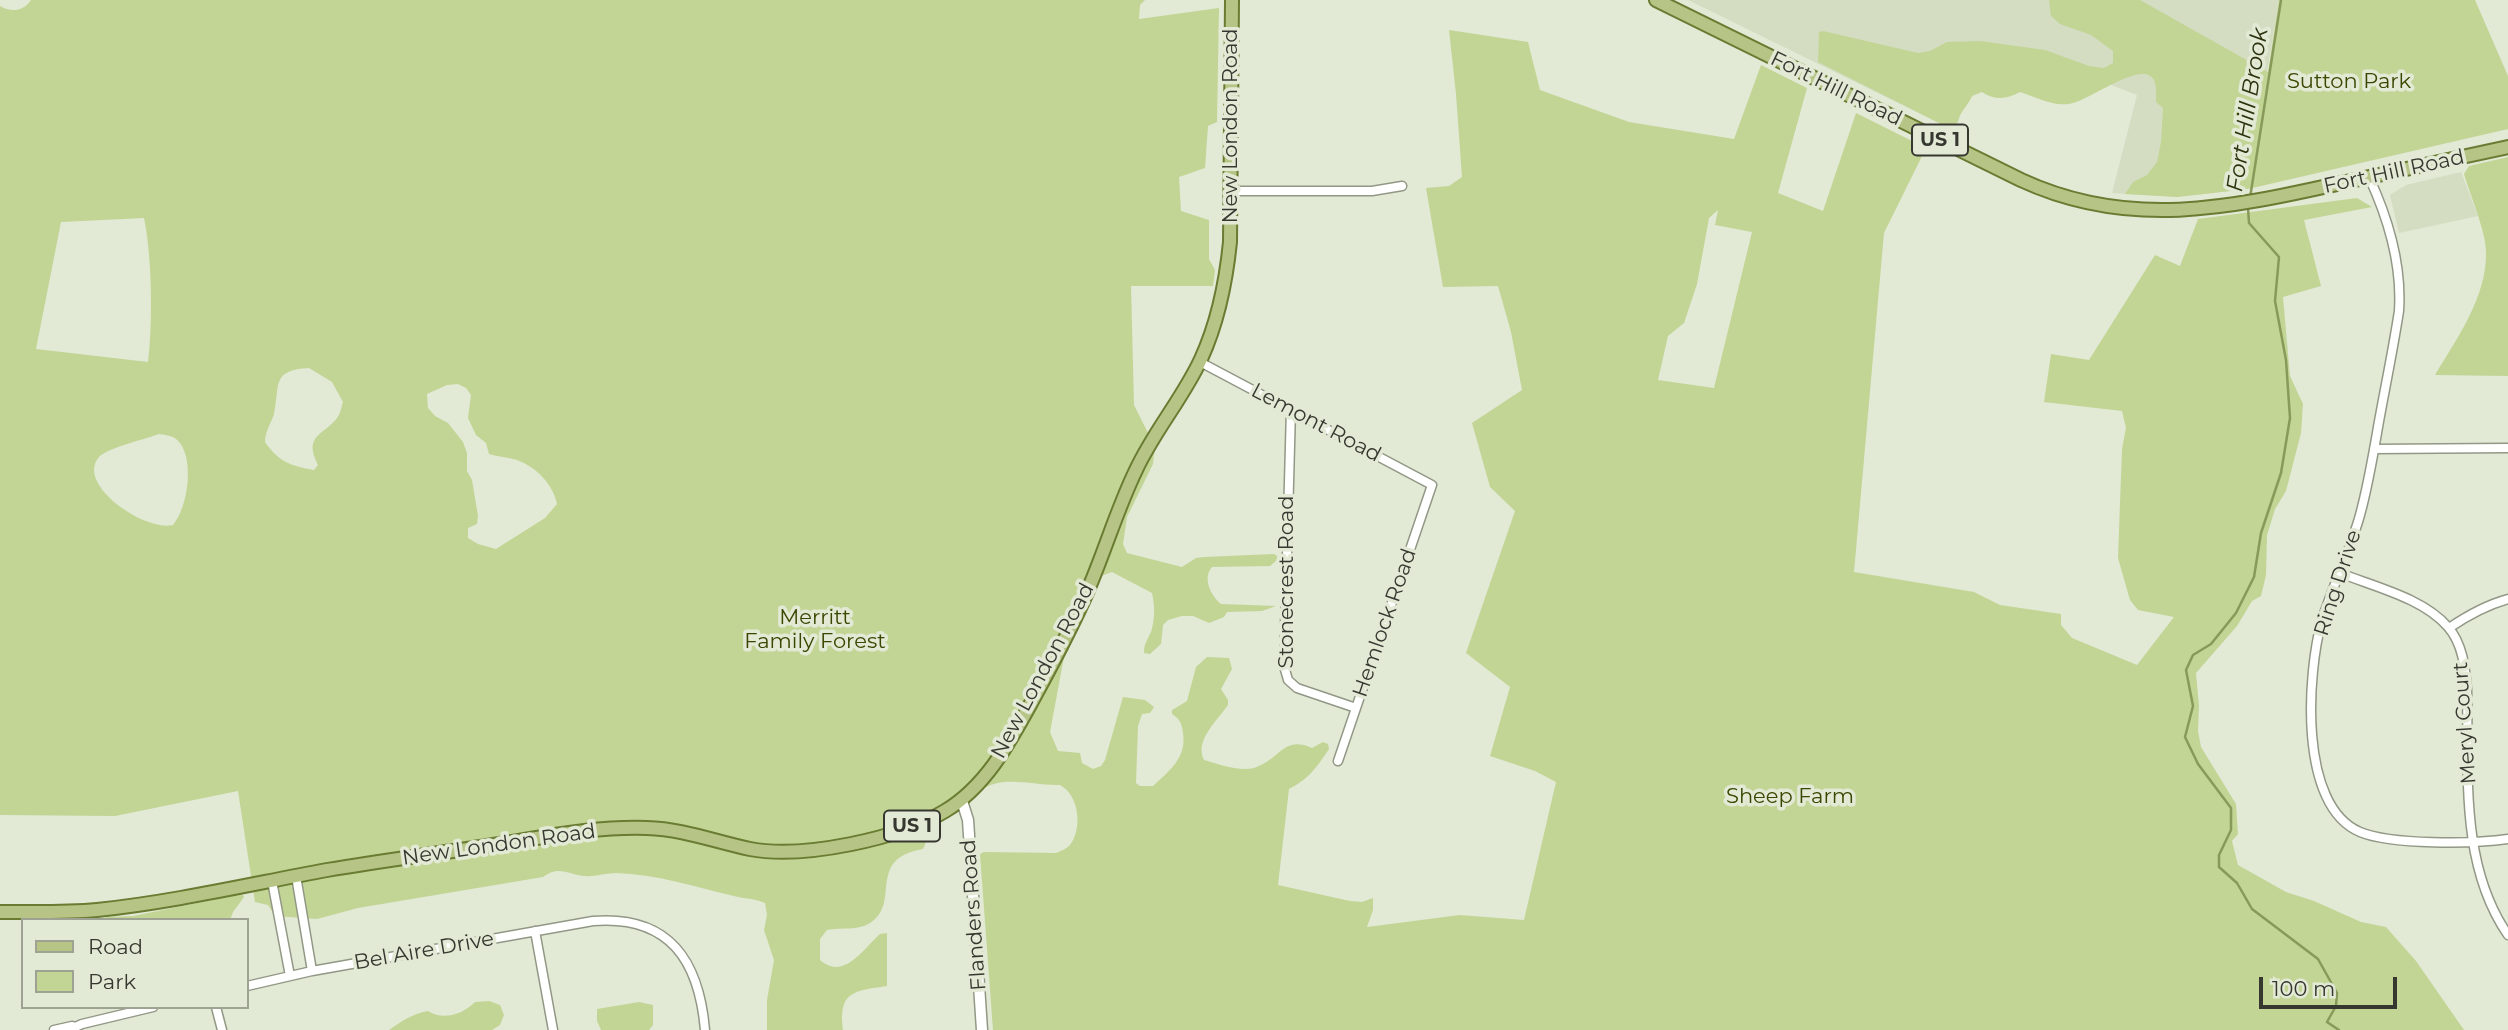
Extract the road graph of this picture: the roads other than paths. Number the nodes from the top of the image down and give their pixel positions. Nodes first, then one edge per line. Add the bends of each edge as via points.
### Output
1 (1232, 0) edge
2 (1656, 0) edge
3 (2508, 146) edge
4 (2369, 177) junction
5 (1402, 186) dead end
6 (1231, 191) junction
7 (1200, 362) junction
8 (1291, 409) junction
9 (2508, 448) edge
10 (2374, 449) junction
11 (1432, 485) joint
12 (2340, 573) junction
13 (2508, 599) edge
14 (2449, 628) junction
15 (1356, 708) junction
16 (1338, 761) dead end
17 (962, 801) junction
18 (2508, 839) edge
19 (2472, 841) junction
20 (296, 876) junction
21 (272, 881) junction
22 (0, 912) edge
23 (535, 931) junction
24 (2508, 935) edge
25 (312, 971) junction
26 (290, 976) junction
27 (248, 986) edge
28 (145, 1009) edge
29 (217, 1009) edge
30 (82, 1024) junction
31 (54, 1030) edge
32 (69, 1030) edge
33 (222, 1030) edge
34 (553, 1030) edge
35 (705, 1030) edge
36 (982, 1030) edge

1 - 6 main road, New London Road / US 1
2 - 4 main road, Fort Hill Road / US 1 via 2065,198 2152,211 2199,209
3 - 4 main road, Fort Hill Road / US 1
4 - 10 street, Ring Drive via 2392,241 2400,293
5 - 6 street via 1372,191
6 - 7 main road, New London Road / US 1 via 1228,268
7 - 8 street, Lemont Road
7 - 17 main road, New London Road / US 1 via 1135,472 1089,588 1048,673 1009,743
8 - 11 street, Lemont Road
8 - 15 street, Stonecrest Road via 1284,666 1288,680 1297,688
9 - 10 street
10 - 12 street, Ring Drive via 2359,517
11 - 15 street, Hemlock Road
12 - 14 street, Meryl Court via 2420,606
12 - 19 street, Ring Drive via 2323,620 2312,675 2312,736 2324,791 2337,814 2358,831 2390,840
13 - 14 street via 2491,603
14 - 19 street, Meryl Court via 2466,670
15 - 16 street, Hemlock Road
17 - 20 main road, New London Road / US 1 via 914,826 805,851 752,849 668,829 623,828
17 - 36 street, Flanders Road via 968,820
18 - 19 street, Ring Drive
19 - 24 street, Meryl Court via 2480,877
20 - 21 main road, New London Road / US 1
20 - 25 street
21 - 22 main road, New London Road / US 1 via 105,909
21 - 26 street
23 - 25 street, Bel Aire Drive
23 - 34 street
23 - 35 street, Bel Aire Drive via 610,920 656,932 678,950 694,975
25 - 26 street, Bel Aire Drive
26 - 27 street, Bel Aire Drive
28 - 30 street
29 - 33 street
30 - 31 street
30 - 32 street

